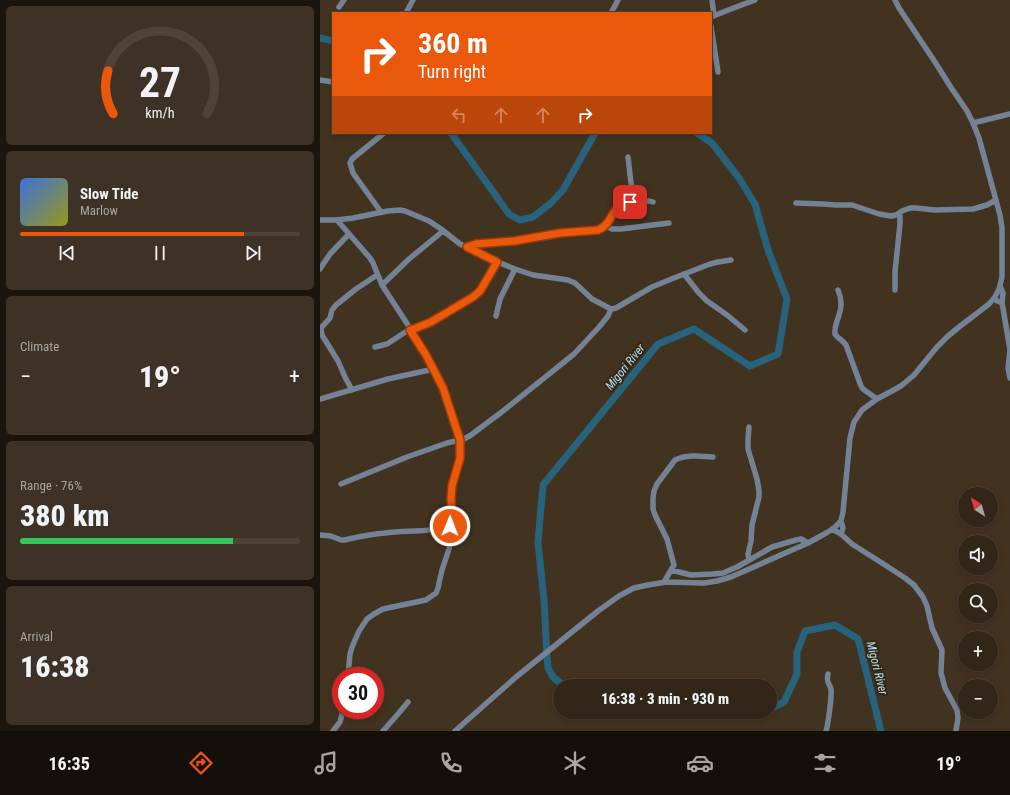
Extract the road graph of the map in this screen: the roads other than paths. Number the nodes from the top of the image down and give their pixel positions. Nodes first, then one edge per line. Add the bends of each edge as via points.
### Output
1 (344, 0) edge
2 (413, 0) edge
3 (618, 0) edge
4 (712, 0) edge
5 (755, 0) edge
6 (895, 0) edge
7 (339, 7) dead end
8 (407, 12) edge
9 (612, 12) edge
10 (712, 17) edge
11 (712, 33) edge
12 (718, 72) dead end
13 (320, 80) edge
14 (332, 82) edge
15 (1010, 114) edge
16 (973, 124) junction
17 (383, 134) edge
18 (628, 158) dead end
19 (996, 200) junction
20 (636, 201) junction
21 (653, 202) dead end
22 (796, 203) dead end
23 (380, 212) junction
24 (899, 214) junction
25 (320, 220) edge
26 (337, 220) junction
27 (669, 223) dead end
28 (604, 226) junction
29 (443, 231) junction
30 (349, 234) junction
31 (467, 247) junction
32 (731, 260) dead end
33 (497, 262) junction
34 (320, 269) edge
35 (515, 269) junction
36 (684, 274) junction
37 (378, 275) junction
38 (382, 285) junction
39 (1000, 286) junction
40 (838, 290) dead end
41 (895, 290) dead end
42 (993, 299) junction
43 (1002, 303) junction
44 (611, 309) junction
45 (496, 316) dead end
46 (410, 330) junction
47 (745, 330) dead end
48 (375, 346) dead end
49 (434, 369) junction
50 (1010, 378) edge
51 (352, 390) junction
52 (320, 399) edge
53 (877, 399) junction
54 (749, 427) dead end
55 (460, 440) junction
56 (713, 457) dead end
57 (341, 484) dead end
58 (841, 521) junction
59 (450, 526) junction
60 (832, 529) junction
61 (841, 534) junction
62 (320, 535) edge
63 (808, 543) junction
64 (748, 560) junction
65 (672, 570) junction
66 (664, 582) junction
67 (349, 667) edge
68 (828, 674) dead end
69 (408, 702) dead end
70 (341, 719) edge
71 (333, 731) edge
72 (383, 731) edge
73 (455, 731) edge
74 (826, 731) edge
75 (956, 731) edge

1 - 7 street
2 - 8 street
3 - 9 street
4 - 10 street
5 - 10 street
6 - 16 street
11 - 12 street
13 - 14 street
15 - 16 street
16 - 19 street
17 - 23 street via 350,163 353,173
18 - 20 street
19 - 24 street via 973,209 910,208
19 - 39 street via 1002,224
20 - 21 street
20 - 28 street via 616,208
22 - 24 street via 852,205 886,215
23 - 26 street
23 - 29 street via 405,211 429,221
24 - 41 street
25 - 26 street
26 - 30 street
27 - 28 street via 621,229
28 - 31 street via 598,230
29 - 31 street
29 - 38 street
30 - 34 street
30 - 37 street via 370,258
31 - 33 street
32 - 36 street via 710,264
33 - 35 street
33 - 46 street via 480,291 473,297 431,322
35 - 44 street via 575,282 592,299
35 - 45 street via 501,295
36 - 44 street via 652,287
36 - 47 street via 707,301
37 - 38 street
37 - 51 street via 336,305 321,330
38 - 46 street
39 - 42 street
39 - 43 street via 1003,293
40 - 53 street via 842,306 835,334 846,345 861,386
42 - 43 street
42 - 53 street via 948,336 914,375 901,386
43 - 50 street via 1010,350
44 - 55 street via 600,326 574,354 488,423 468,438
46 - 48 street via 388,344
46 - 49 street
49 - 51 street via 388,378
49 - 55 street via 445,392
51 - 52 street
53 - 58 street via 862,410 852,428
54 - 64 street via 748,449 757,479 759,497 752,525
55 - 57 street
55 - 59 street via 460,458 452,486
56 - 65 street via 692,456 675,460 654,491 655,515 667,539 674,565
58 - 60 street
58 - 61 street
59 - 62 street via 344,540
59 - 67 street via 452,534 449,549 436,593 426,600 382,610 367,619 352,647
60 - 61 street
60 - 63 street
61 - 75 street via 911,583 923,597 942,650 941,673 945,688 957,710
63 - 64 street via 801,539 792,541 772,547
63 - 66 street via 717,581
64 - 65 street via 727,571 713,574 691,575
65 - 66 street
66 - 73 street via 634,588 619,596 516,677
68 - 74 street via 831,694
69 - 72 street
70 - 71 street

